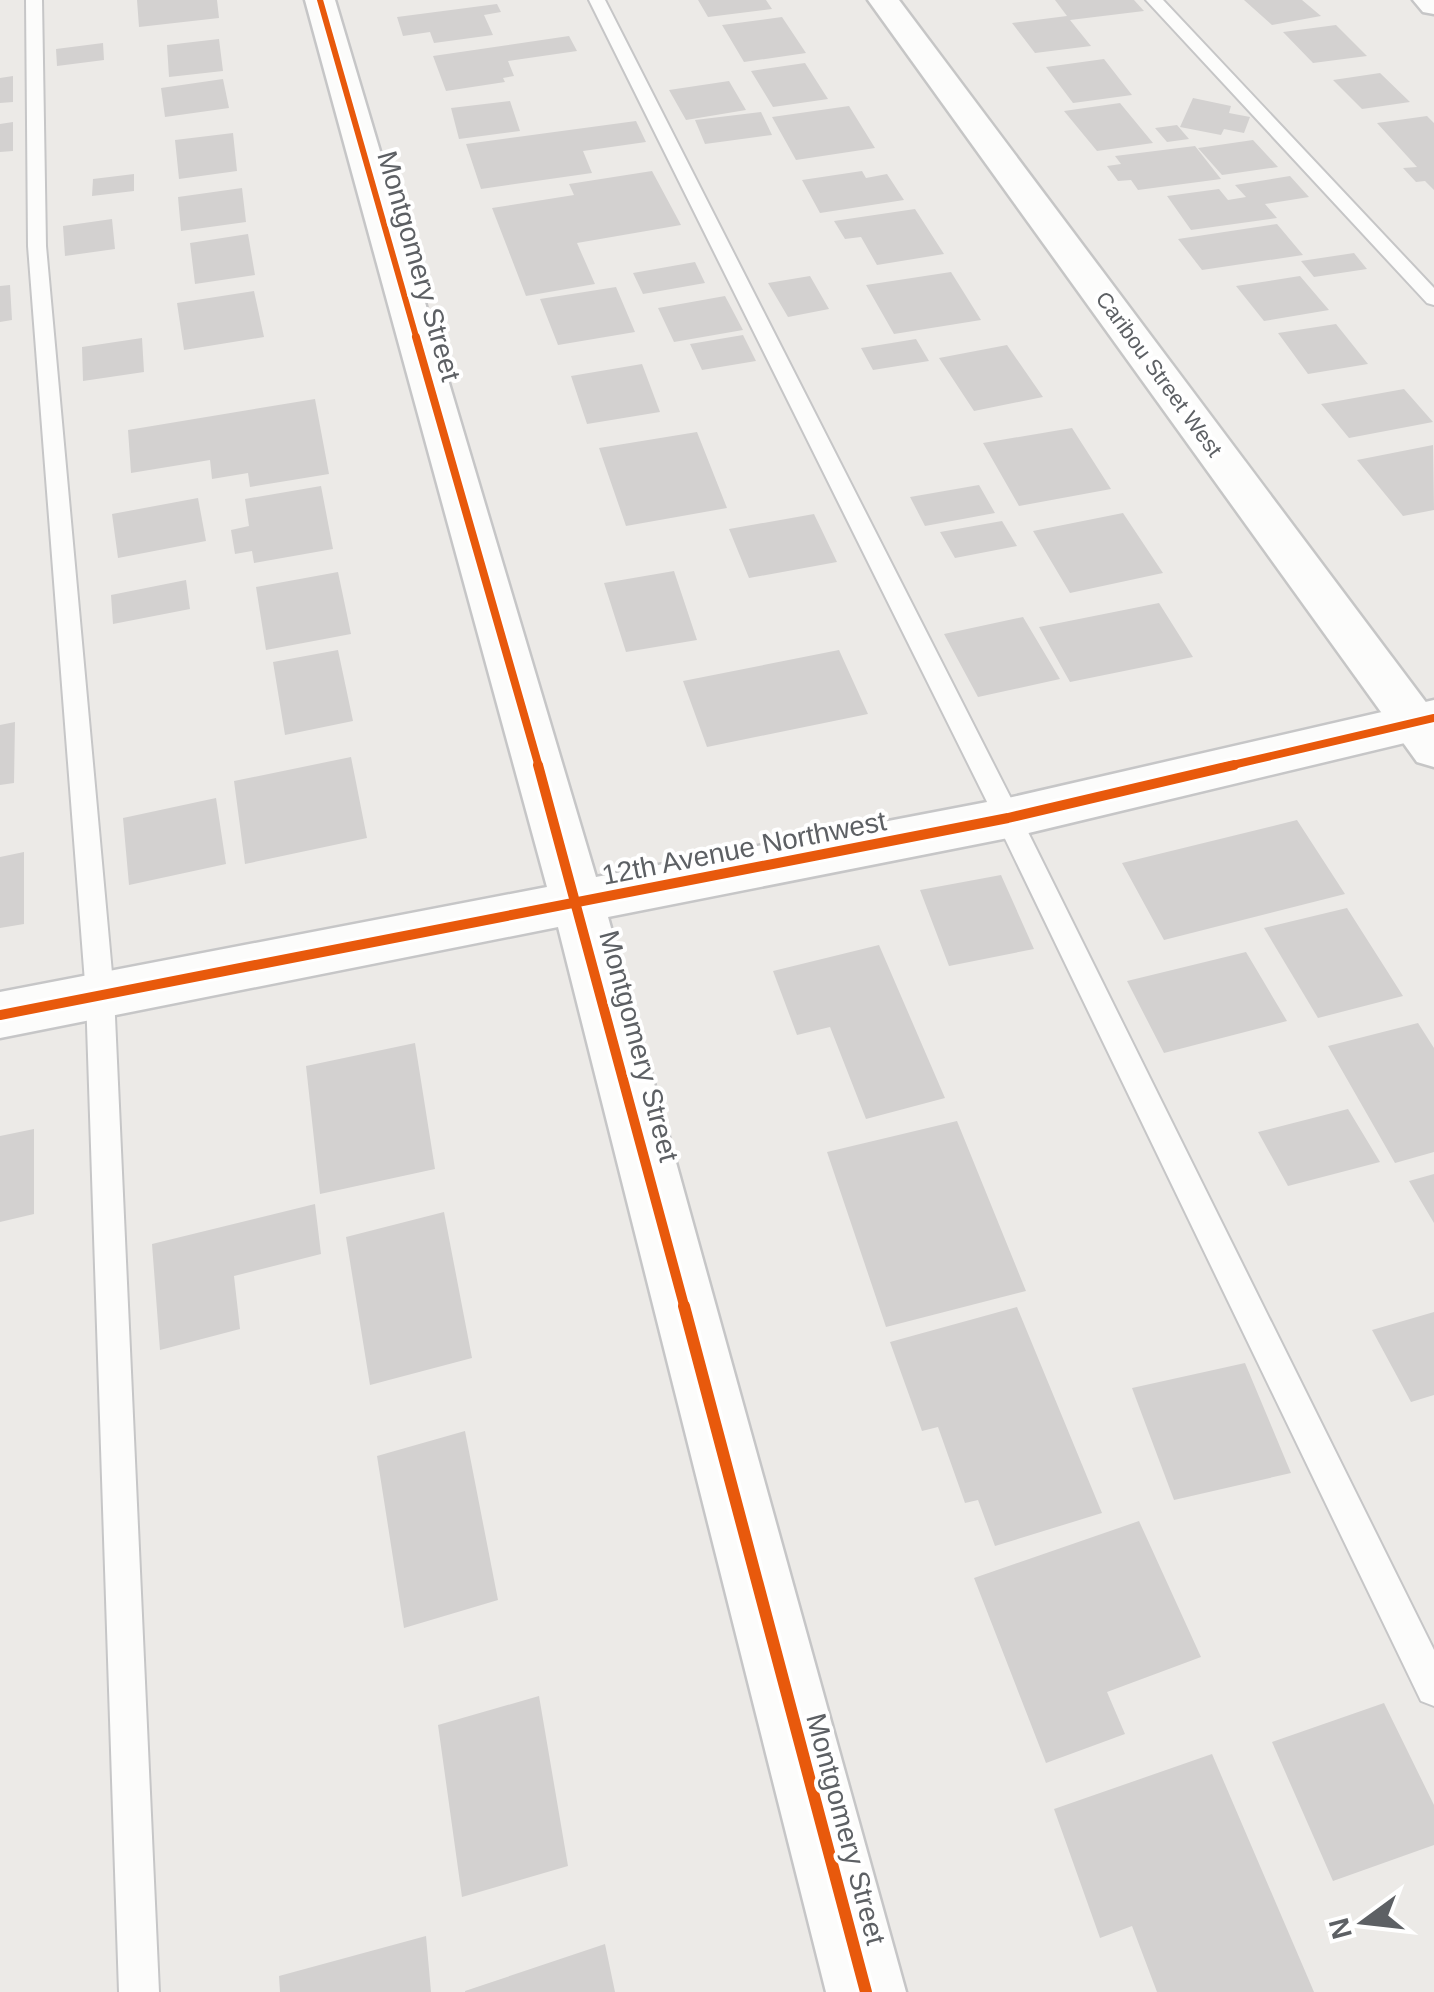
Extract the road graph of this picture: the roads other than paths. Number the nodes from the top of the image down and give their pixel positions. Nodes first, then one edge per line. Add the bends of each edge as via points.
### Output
1 (34, 0) edge
2 (320, 0) edge
3 (596, 0) edge
4 (883, 0) edge
5 (1154, 0) edge
6 (1428, 0) edge
7 (1434, 5) edge
8 (1434, 298) edge
9 (1428, 729) edge
10 (1008, 818) junction
11 (578, 904) junction
12 (100, 996) junction
13 (0, 1014) edge
14 (1434, 1688) edge
15 (139, 1992) edge
16 (866, 1992) edge

1 - 12 lane via 37,246
2 - 11 street, Montgomery Street
3 - 10 lane
4 - 9 street, Caribou Street West
5 - 8 lane
6 - 7 street
9 - 10 street, 12th Avenue Northwest
10 - 11 street, 12th Avenue Northwest
10 - 14 lane
11 - 12 street, 12th Avenue Northwest
11 - 16 street, Montgomery Street
12 - 13 street, 12th Avenue Northwest
12 - 15 lane

